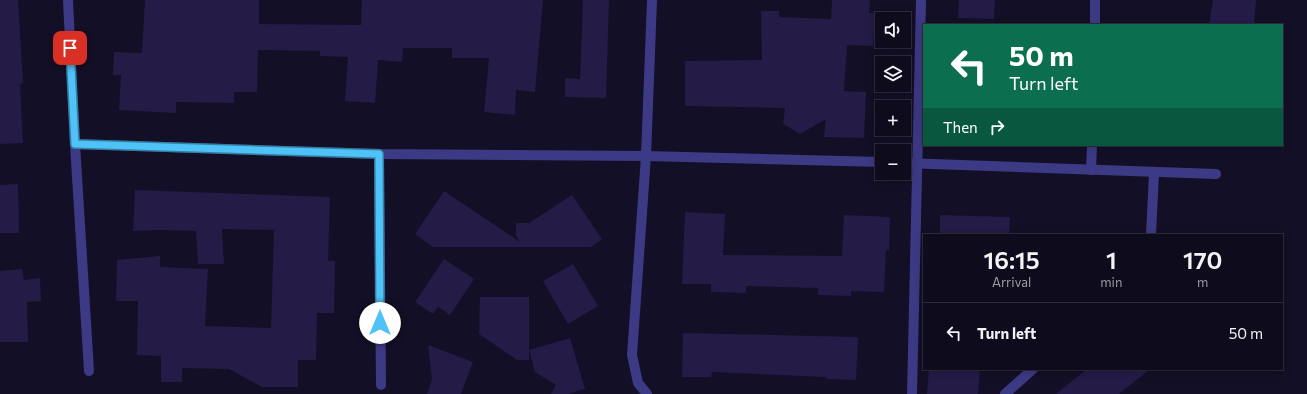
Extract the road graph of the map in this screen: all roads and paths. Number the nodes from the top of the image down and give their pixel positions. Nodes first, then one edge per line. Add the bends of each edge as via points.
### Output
1 (68, 0) edge
2 (652, 0) edge
3 (921, 0) edge
4 (1095, 0) edge
5 (1095, 24) edge
6 (75, 144) junction
7 (1092, 146) edge
8 (379, 154) junction
9 (646, 156) junction
10 (875, 162) edge
11 (911, 163) edge
12 (918, 163) junction
13 (1091, 170) junction
14 (1154, 173) junction
15 (1216, 174) dead end
16 (1151, 234) edge
17 (1032, 370) edge
18 (89, 372) dead end
19 (381, 384) dead end
20 (647, 394) edge
21 (912, 394) edge
22 (1004, 394) edge

1 - 6 street
2 - 9 street
3 - 12 street
4 - 5 street
6 - 8 street
6 - 18 street
7 - 13 street
8 - 9 street
8 - 19 street
9 - 10 street
9 - 20 street via 632,355 638,383
11 - 12 street
12 - 13 street
12 - 21 street
13 - 14 street
14 - 15 street
14 - 16 street
17 - 22 street

